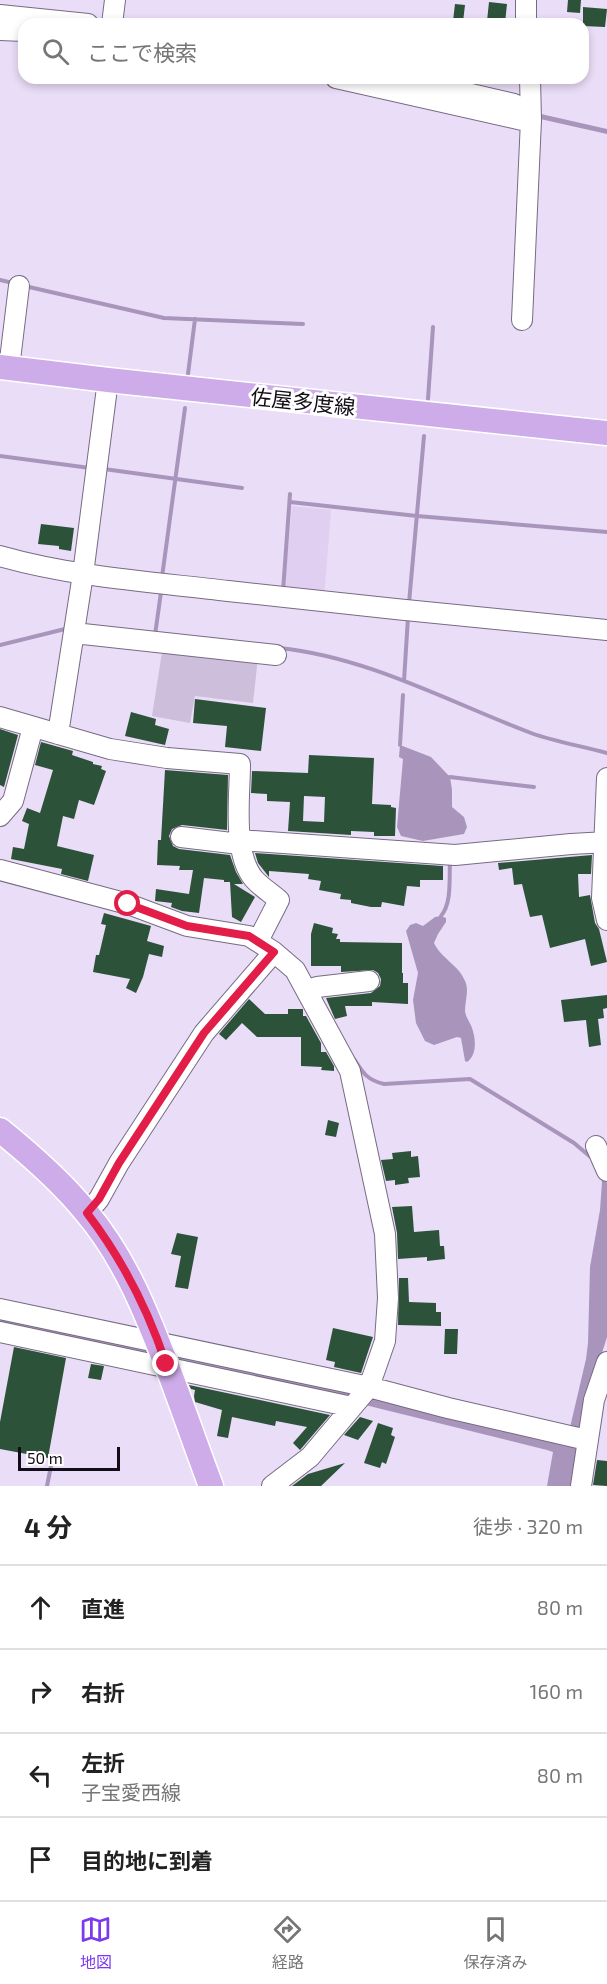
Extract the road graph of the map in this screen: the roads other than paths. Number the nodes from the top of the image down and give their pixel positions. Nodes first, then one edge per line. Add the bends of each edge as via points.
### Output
1 (115, 0) edge
2 (526, 0) edge
3 (0, 15) edge
4 (29, 18) edge
5 (113, 18) edge
6 (526, 18) edge
7 (0, 30) edge
8 (18, 32) edge
9 (368, 84) edge
10 (423, 84) edge
11 (530, 84) edge
12 (531, 115) junction
13 (19, 286) dead end
14 (522, 320) dead end
15 (5, 367) edge
16 (108, 380) junction
17 (607, 433) edge
18 (0, 556) edge
19 (84, 574) junction
20 (607, 630) edge
21 (74, 633) junction
22 (276, 655) dead end
23 (0, 717) edge
24 (33, 727) junction
25 (58, 734) junction
26 (607, 778) edge
27 (0, 816) edge
28 (181, 837) dead end
29 (240, 842) junction
30 (606, 842) edge
31 (0, 870) edge
32 (607, 920) edge
33 (258, 941) junction
34 (274, 952) junction
35 (369, 981) dead end
36 (307, 990) junction
37 (0, 1130) edge
38 (596, 1146) dead end
39 (607, 1171) edge
40 (87, 1213) junction
41 (0, 1309) edge
42 (0, 1332) edge
43 (163, 1354) junction
44 (607, 1362) edge
45 (368, 1388) junction
46 (353, 1406) junction
47 (578, 1438) junction
48 (211, 1486) edge
49 (272, 1486) edge
50 (581, 1486) edge

1 - 5 street
2 - 6 street
3 - 4 street
7 - 8 street
9 - 12 street
10 - 12 street
11 - 12 street
12 - 14 street
13 - 15 street
15 - 16 main road, 佐屋多度線
16 - 17 main road, 佐屋多度線
16 - 19 street
18 - 19 street
19 - 20 street
19 - 21 street
21 - 22 street
21 - 25 street
23 - 24 street
24 - 25 street
24 - 27 street via 13,801
25 - 29 street via 110,749 240,764
26 - 30 street
28 - 29 street
29 - 30 street via 455,855
29 - 33 street via 253,878 279,900
30 - 32 street via 602,898
31 - 33 street via 128,904 187,926 249,936
33 - 34 street
34 - 36 street via 295,970
34 - 40 street via 204,1033
35 - 36 street
36 - 45 street via 350,1071 386,1234 385,1341
37 - 40 main road via 60,1182
38 - 39 street
40 - 43 main road via 140,1297
41 - 43 street
42 - 43 street
43 - 45 street
43 - 46 street
43 - 48 main road
44 - 47 street
45 - 46 street
45 - 47 street
46 - 49 street via 310,1457
47 - 50 street

